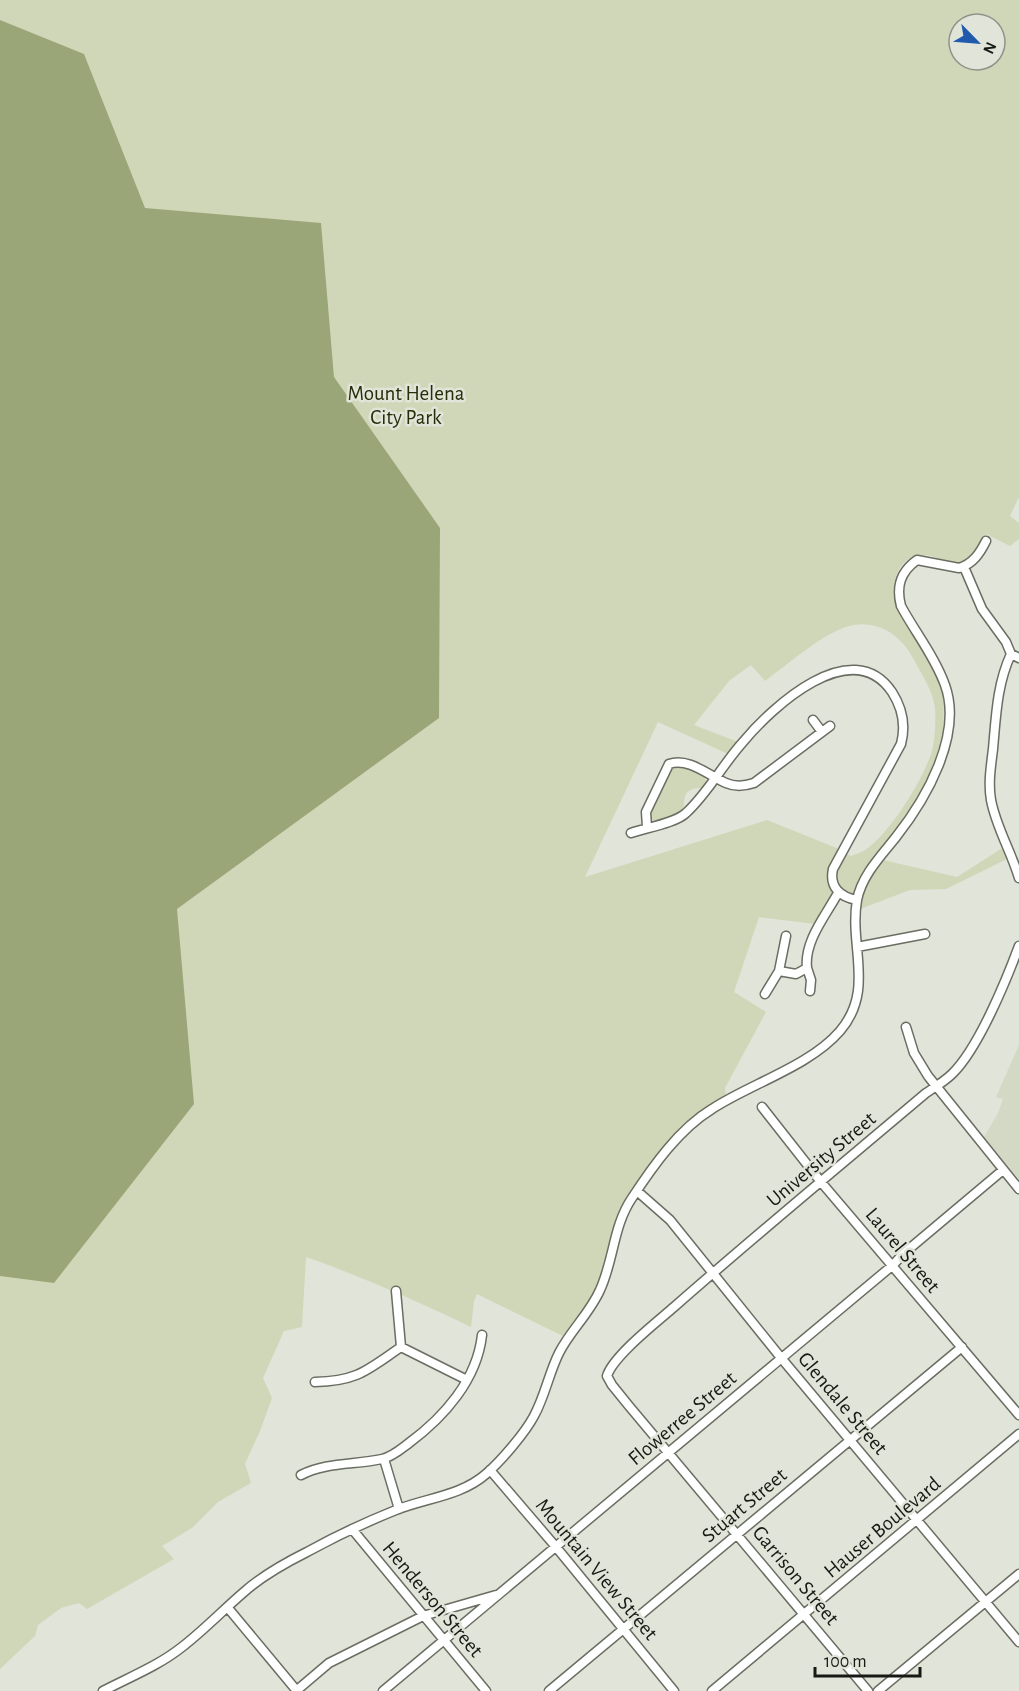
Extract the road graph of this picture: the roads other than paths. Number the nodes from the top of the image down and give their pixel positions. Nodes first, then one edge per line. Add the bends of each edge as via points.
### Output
1 (987, 541) dead end
2 (964, 567) junction
3 (1015, 656) edge
4 (813, 720) dead end
5 (830, 726) dead end
6 (822, 732) junction
7 (716, 776) junction
8 (648, 827) junction
9 (631, 833) dead end
10 (1019, 878) edge
11 (838, 893) junction
12 (857, 900) junction
13 (925, 934) dead end
14 (786, 936) dead end
15 (1019, 946) edge
16 (857, 947) junction
17 (807, 968) junction
18 (779, 970) junction
19 (810, 991) dead end
20 (765, 994) dead end
21 (906, 1027) dead end
22 (936, 1086) junction
23 (762, 1107) dead end
24 (1003, 1170) junction
25 (821, 1182) junction
26 (1019, 1190) edge
27 (637, 1191) junction
28 (893, 1264) junction
29 (712, 1274) junction
30 (396, 1291) dead end
31 (482, 1335) dead end
32 (401, 1347) junction
33 (962, 1347) junction
34 (782, 1359) junction
35 (608, 1372) joint
36 (467, 1380) junction
37 (315, 1382) dead end
38 (1019, 1415) edge
39 (1019, 1434) edge
40 (850, 1440) junction
41 (669, 1452) junction
42 (384, 1459) junction
43 (490, 1470) junction
44 (301, 1475) dead end
45 (399, 1509) junction
46 (917, 1521) junction
47 (352, 1529) junction
48 (738, 1534) junction
49 (556, 1547) junction
50 (1019, 1574) edge
51 (500, 1594) junction
52 (986, 1602) junction
53 (228, 1608) junction
54 (806, 1614) junction
55 (423, 1616) junction
56 (624, 1629) junction
57 (443, 1640) junction
58 (1019, 1642) edge
59 (104, 1691) edge
60 (297, 1691) edge
61 (383, 1691) edge
62 (486, 1691) edge
63 (549, 1691) edge
64 (674, 1691) edge
65 (712, 1691) edge
66 (868, 1691) edge
67 (878, 1691) edge

1 - 2 street via 978,557
2 - 3 street via 982,609
2 - 12 street via 917,560 902,576 898,592 901,606 946,686 948,733 933,779 918,808 873,866
3 - 10 street via 1003,672 999,690 990,798
4 - 6 street
5 - 6 street
6 - 7 street via 754,783 735,785
7 - 8 street via 685,816
7 - 8 street via 682,762 669,765 646,812
7 - 11 street via 744,740 802,688 836,671 854,670 883,681 900,705 903,736 833,869 832,881
8 - 9 street
11 - 12 street
11 - 17 street via 810,942
12 - 16 street
13 - 16 street
14 - 18 street
15 - 22 street, University Street via 971,1049 952,1074
16 - 27 street via 859,990 851,1016 839,1032 812,1054 690,1125
17 - 18 street via 796,974
17 - 19 street
18 - 20 street
21 - 22 street via 914,1053
22 - 24 street
22 - 25 street, University Street
23 - 25 street, Laurel Street
24 - 26 street
24 - 28 street, Flowerree Street
25 - 28 street, Laurel Street
25 - 29 street, University Street
27 - 29 street, Glendale Street via 670,1220
27 - 43 street via 617,1228 600,1292 557,1356 532,1419
28 - 33 street, Laurel Street
28 - 34 street, Flowerree Street
29 - 34 street, Glendale Street
29 - 35 street, University Street via 641,1336
30 - 32 street
31 - 36 street
32 - 36 street
32 - 37 street via 357,1376
33 - 38 street, Laurel Street
33 - 40 street, Stuart Street
34 - 40 street, Glendale Street
34 - 41 street, Flowerree Street
35 - 41 street, Garrison Street via 608,1380
36 - 42 street via 444,1414
39 - 46 street, Hauser Boulevard
40 - 46 street, Glendale Street
40 - 48 street, Stuart Street
41 - 48 street, Garrison Street
41 - 49 street, Flowerree Street
42 - 44 street via 326,1467
42 - 45 street
43 - 45 street via 475,1484
43 - 49 street, Mountain View Street
45 - 47 street
46 - 52 street, Glendale Street
46 - 54 street, Hauser Boulevard
47 - 53 street via 268,1574
47 - 55 street, Henderson Street
48 - 54 street, Garrison Street
48 - 56 street, Stuart Street
49 - 51 street, Flowerree Street
49 - 56 street, Mountain View Street
50 - 52 street
51 - 55 street
51 - 57 street, Flowerree Street
52 - 58 street, Glendale Street
52 - 67 street
53 - 59 street via 161,1662
53 - 60 street
54 - 65 street, Hauser Boulevard
54 - 66 street, Garrison Street
55 - 57 street, Henderson Street
55 - 60 street via 329,1663
56 - 63 street, Stuart Street
56 - 64 street, Mountain View Street
57 - 61 street, Flowerree Street
57 - 62 street, Henderson Street

